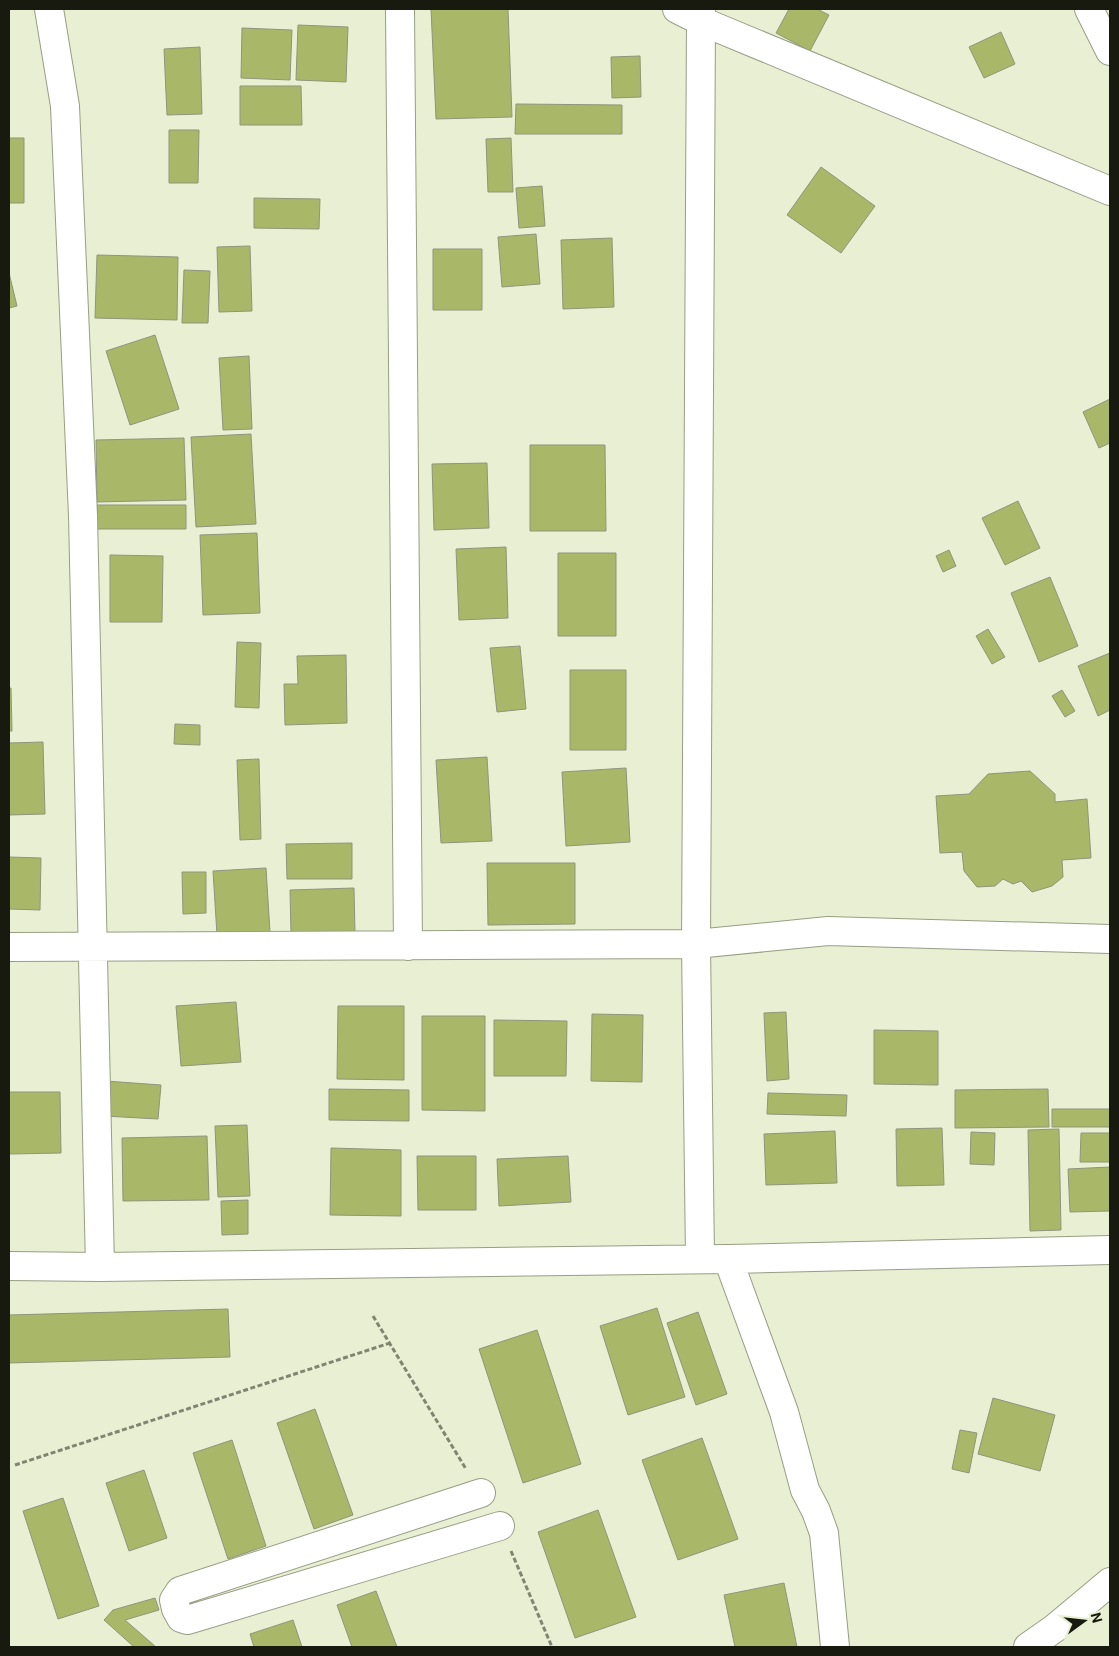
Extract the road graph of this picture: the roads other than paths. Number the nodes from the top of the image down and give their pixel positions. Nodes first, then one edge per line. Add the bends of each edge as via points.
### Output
1 (49, 9) edge
2 (400, 9) edge
3 (1089, 9) edge
4 (693, 13) edge
5 (1110, 51) edge
6 (1110, 191) edge
7 (1110, 939) edge
8 (696, 944) junction
9 (9, 946) edge
10 (408, 946) junction
11 (92, 947) junction
12 (1110, 1250) edge
13 (700, 1258) junction
14 (728, 1259) junction
15 (9, 1266) edge
16 (100, 1267) junction
17 (480, 1493) dead end
18 (383, 1525) junction
19 (500, 1526) dead end
20 (394, 1558) junction
21 (243, 1571) junction
22 (1110, 1582) edge
23 (254, 1600) junction
24 (835, 1647) edge
25 (1028, 1647) edge

1 - 11 street via 65,106 83,516
2 - 10 street
3 - 5 street
4 - 6 street
4 - 8 street
7 - 8 street via 828,932
8 - 10 street
8 - 13 street
9 - 11 street
10 - 11 street
11 - 16 street
12 - 14 street
13 - 14 street
13 - 16 street
14 - 24 street via 784,1412 804,1490 824,1533
15 - 16 street
17 - 18 street
18 - 20 street
18 - 21 street
19 - 20 street
20 - 23 street
21 - 23 street
21 - 23 street via 180,1591 174,1600 176,1609 186,1620
22 - 25 street

